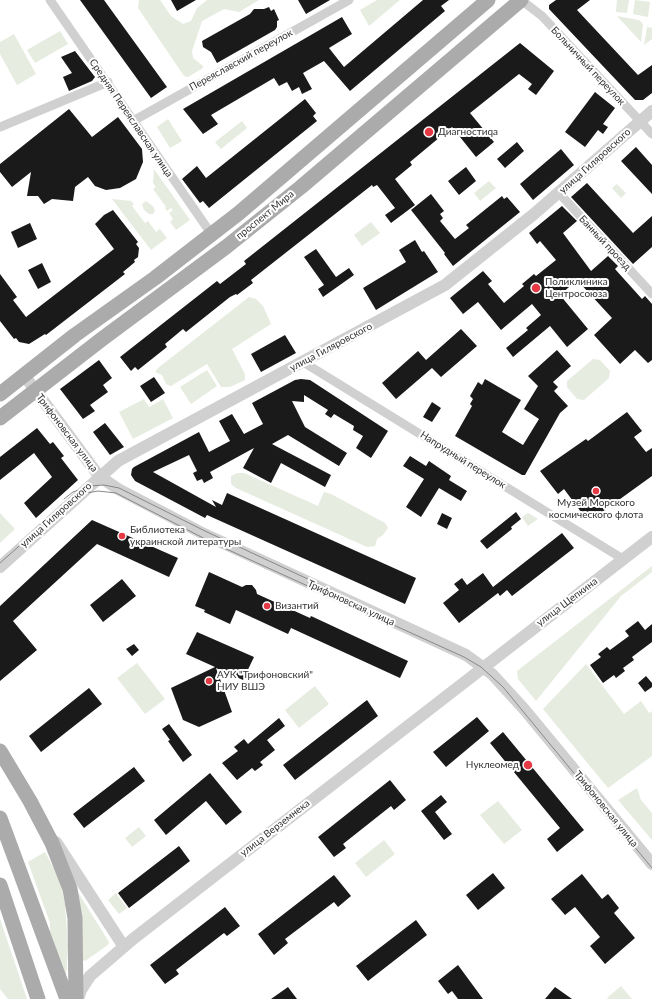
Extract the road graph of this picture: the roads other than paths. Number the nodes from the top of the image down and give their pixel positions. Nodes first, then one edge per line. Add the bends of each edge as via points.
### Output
1 (50, 0) edge
2 (349, 0) edge
3 (488, 0) edge
4 (521, 0) edge
5 (108, 82) junction
6 (652, 111) edge
7 (133, 121) junction
8 (639, 121) junction
9 (0, 127) edge
10 (652, 134) edge
11 (559, 193) junction
12 (212, 235) junction
13 (652, 294) edge
14 (303, 362) junction
15 (24, 375) junction
16 (35, 390) junction
17 (0, 394) edge
18 (0, 418) edge
19 (99, 476) junction
20 (652, 537) edge
21 (623, 559) junction
22 (0, 567) edge
23 (482, 666) junction
24 (0, 751) edge
25 (0, 760) edge
26 (14, 774) junction
27 (30, 801) junction
28 (0, 818) edge
29 (652, 864) edge
30 (0, 885) edge
31 (124, 946) junction
32 (38, 999) edge
33 (67, 999) edge
34 (77, 999) edge

1 - 5 street, Средняя Переяславская улица
2 - 7 street, Переяславский переулок
3 - 12 main road, проспект Мира
4 - 8 street, Больничный переулок via 542,16
4 - 16 main road, проспект Мира via 238,238
5 - 7 street, Средняя Переяславская улица
5 - 9 street
6 - 8 street, улица Гиляровского
7 - 12 street, Средняя Переяславская улица
8 - 10 street, Больничный переулок
8 - 11 street, улица Гиляровского
11 - 13 street, Банный проезд
11 - 14 street, улица Гиляровского via 445,284
12 - 15 main road, проспект Мира
14 - 19 street, улица Гиляровского via 118,461
14 - 21 street, Напрудный переулок
15 - 16 street, Трифоновская улица
15 - 17 main road, проспект Мира
16 - 18 main road, проспект Мира
16 - 19 street, Трифоновская улица
19 - 22 street, улица Гиляровского
19 - 23 street, Трифоновская улица via 118,489 204,534 466,655
20 - 21 street, улица Щепкина
21 - 23 street, улица Щепкина
23 - 29 street, Трифоновская улица via 504,686
23 - 31 street, улица Верземнека via 470,678
24 - 26 main road
25 - 26 street
26 - 27 main road
27 - 31 street
27 - 34 main road via 59,859 70,889 75,924
28 - 33 main road
30 - 32 main road
31 - 34 street, улица Верземнека via 90,976

